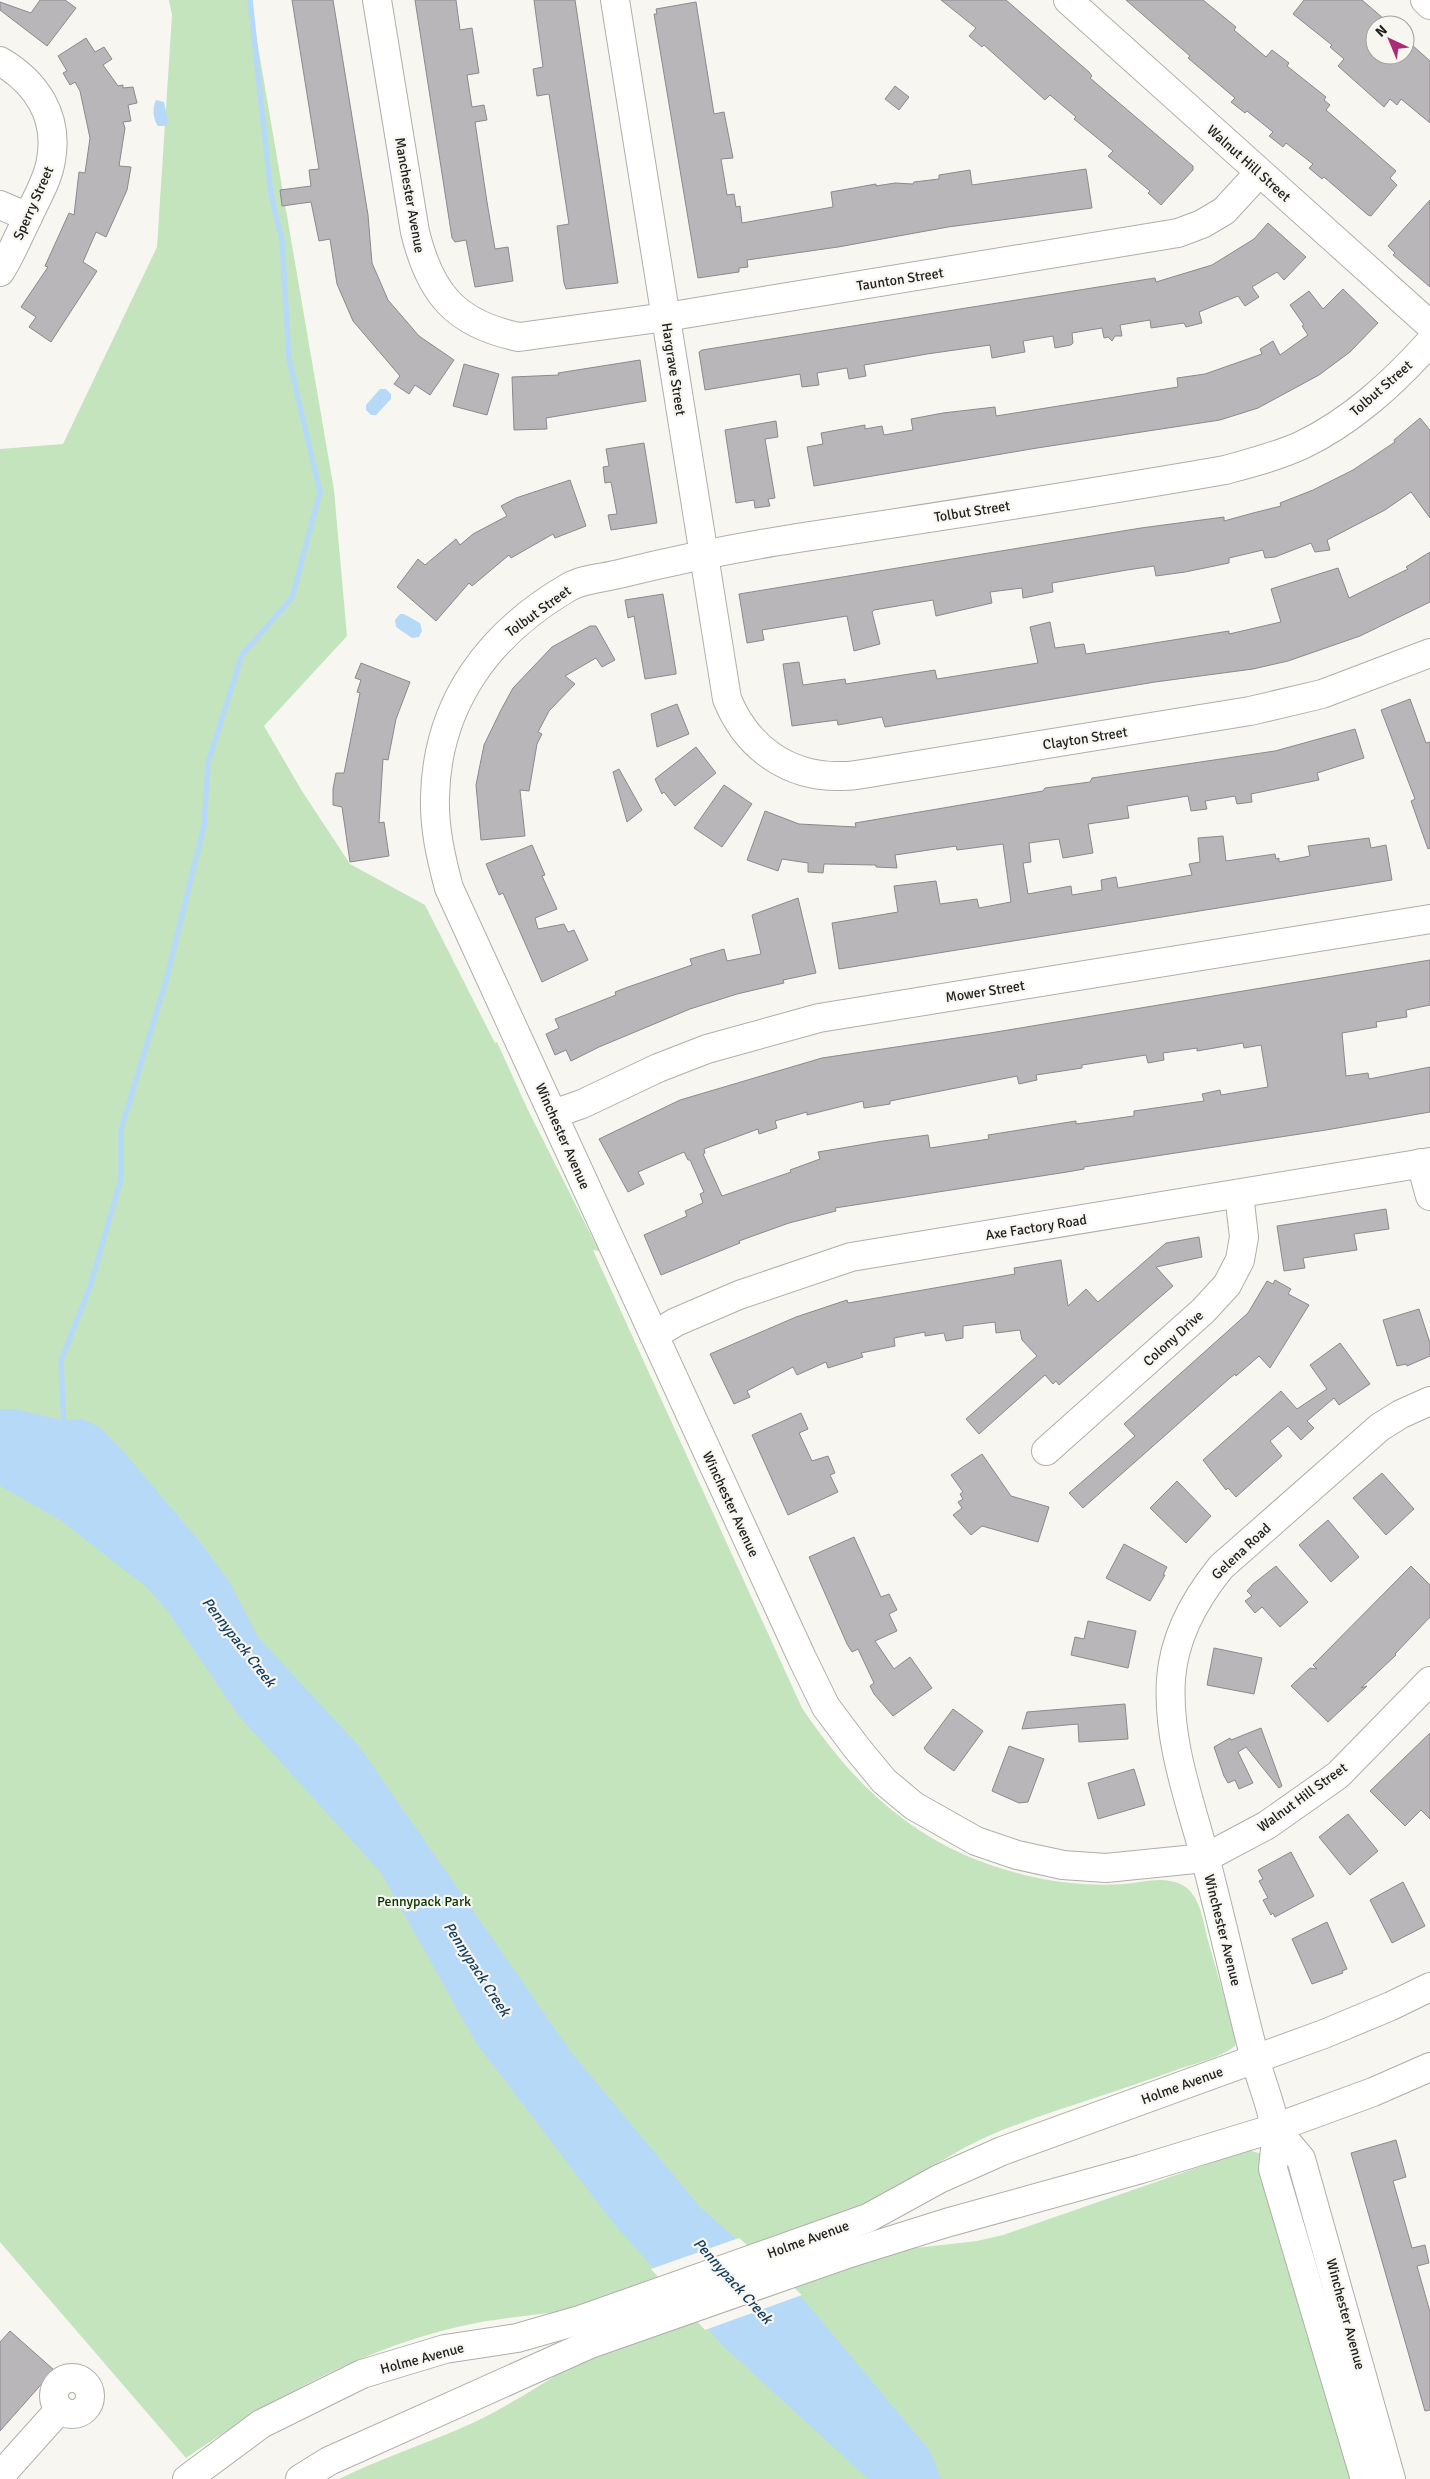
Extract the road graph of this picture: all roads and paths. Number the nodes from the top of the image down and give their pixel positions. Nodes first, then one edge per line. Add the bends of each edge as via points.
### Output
1 (377, 0) edge
2 (615, 0) edge
3 (1068, 0) edge
4 (1425, 0) edge
5 (1430, 5) edge
6 (0, 61) edge
7 (1259, 172) junction
8 (0, 205) edge
9 (28, 217) junction
10 (0, 272) edge
11 (666, 317) junction
12 (1430, 325) edge
13 (519, 337) joint
14 (1430, 342) edge
15 (704, 553) junction
16 (496, 642) joint
17 (1430, 653) edge
18 (746, 733) joint
19 (1430, 919) edge
20 (553, 1114) junction
21 (1426, 1162) edge
22 (1239, 1194) junction
23 (1430, 1196) edge
24 (654, 1335) junction
25 (1430, 1402) edge
26 (1046, 1451) dead end
27 (1430, 1681) edge
28 (1205, 1858) junction
29 (1430, 1986) edge
30 (1255, 2060) junction
31 (1430, 2067) edge
32 (1275, 2128) junction
33 (585, 2332) junction
34 (60, 2409) dead end
35 (0, 2476) edge
36 (187, 2479) edge
37 (300, 2479) edge
38 (1365, 2479) edge
39 (1392, 2479) edge

1 - 13 street, Manchester Avenue via 414,232 422,262 445,300 457,313 497,333
2 - 11 street, Hargrave Street
3 - 7 street, Walnut Hill Street
4 - 5 street
6 - 9 street, Sperry Street via 33,86 50,121 51,160
7 - 11 street, Taunton Street via 1224,210 1202,224 1178,233
7 - 12 street, Walnut Hill Street
8 - 9 street
9 - 10 street, Sperry Street
11 - 13 street, Taunton Street
11 - 15 street, Hargrave Street
14 - 15 street, Tolbut Street via 1399,376 1354,414 1302,444 1264,460 1178,478
15 - 16 street, Tolbut Street via 573,585 518,622
15 - 18 street, Hargrave Street via 727,699 734,717
16 - 20 street, Winchester Avenue via 464,688 440,751 435,798 439,848 449,888
17 - 18 street, Clayton Street via 1322,694 1250,711 844,776 792,769 768,755
19 - 20 street, Mower Street via 819,1018 707,1049
20 - 24 street, Winchester Avenue
21 - 22 street, Axe Factory Road
21 - 23 street
22 - 24 street, Axe Factory Road via 851,1257 739,1295
22 - 26 street, Colony Drive via 1244,1237 1240,1260 1227,1285 1203,1311
24 - 28 street, Winchester Avenue via 826,1707 884,1781 914,1806 945,1825 976,1841 1017,1854 1063,1865 1106,1868
25 - 28 street, Gelena Road via 1380,1427 1221,1566 1188,1617 1177,1646 1171,1678 1172,1713 1182,1775
27 - 28 street, Walnut Hill Street via 1338,1775 1266,1825
28 - 30 street, Winchester Avenue
29 - 30 street, Holme Avenue via 1382,2010
30 - 32 street, Winchester Avenue
30 - 33 street, Holme Avenue via 1002,2150 939,2179 868,2218
31 - 32 street, Holme Avenue
32 - 33 street, Holme Avenue via 1141,2169 946,2222
32 - 38 street, Winchester Avenue via 1273,2169
32 - 39 street, Winchester Avenue via 1301,2159
33 - 36 street, Holme Avenue via 445,2349 362,2374 262,2424
33 - 37 street, Holme Avenue via 329,2461
34 - 35 street

